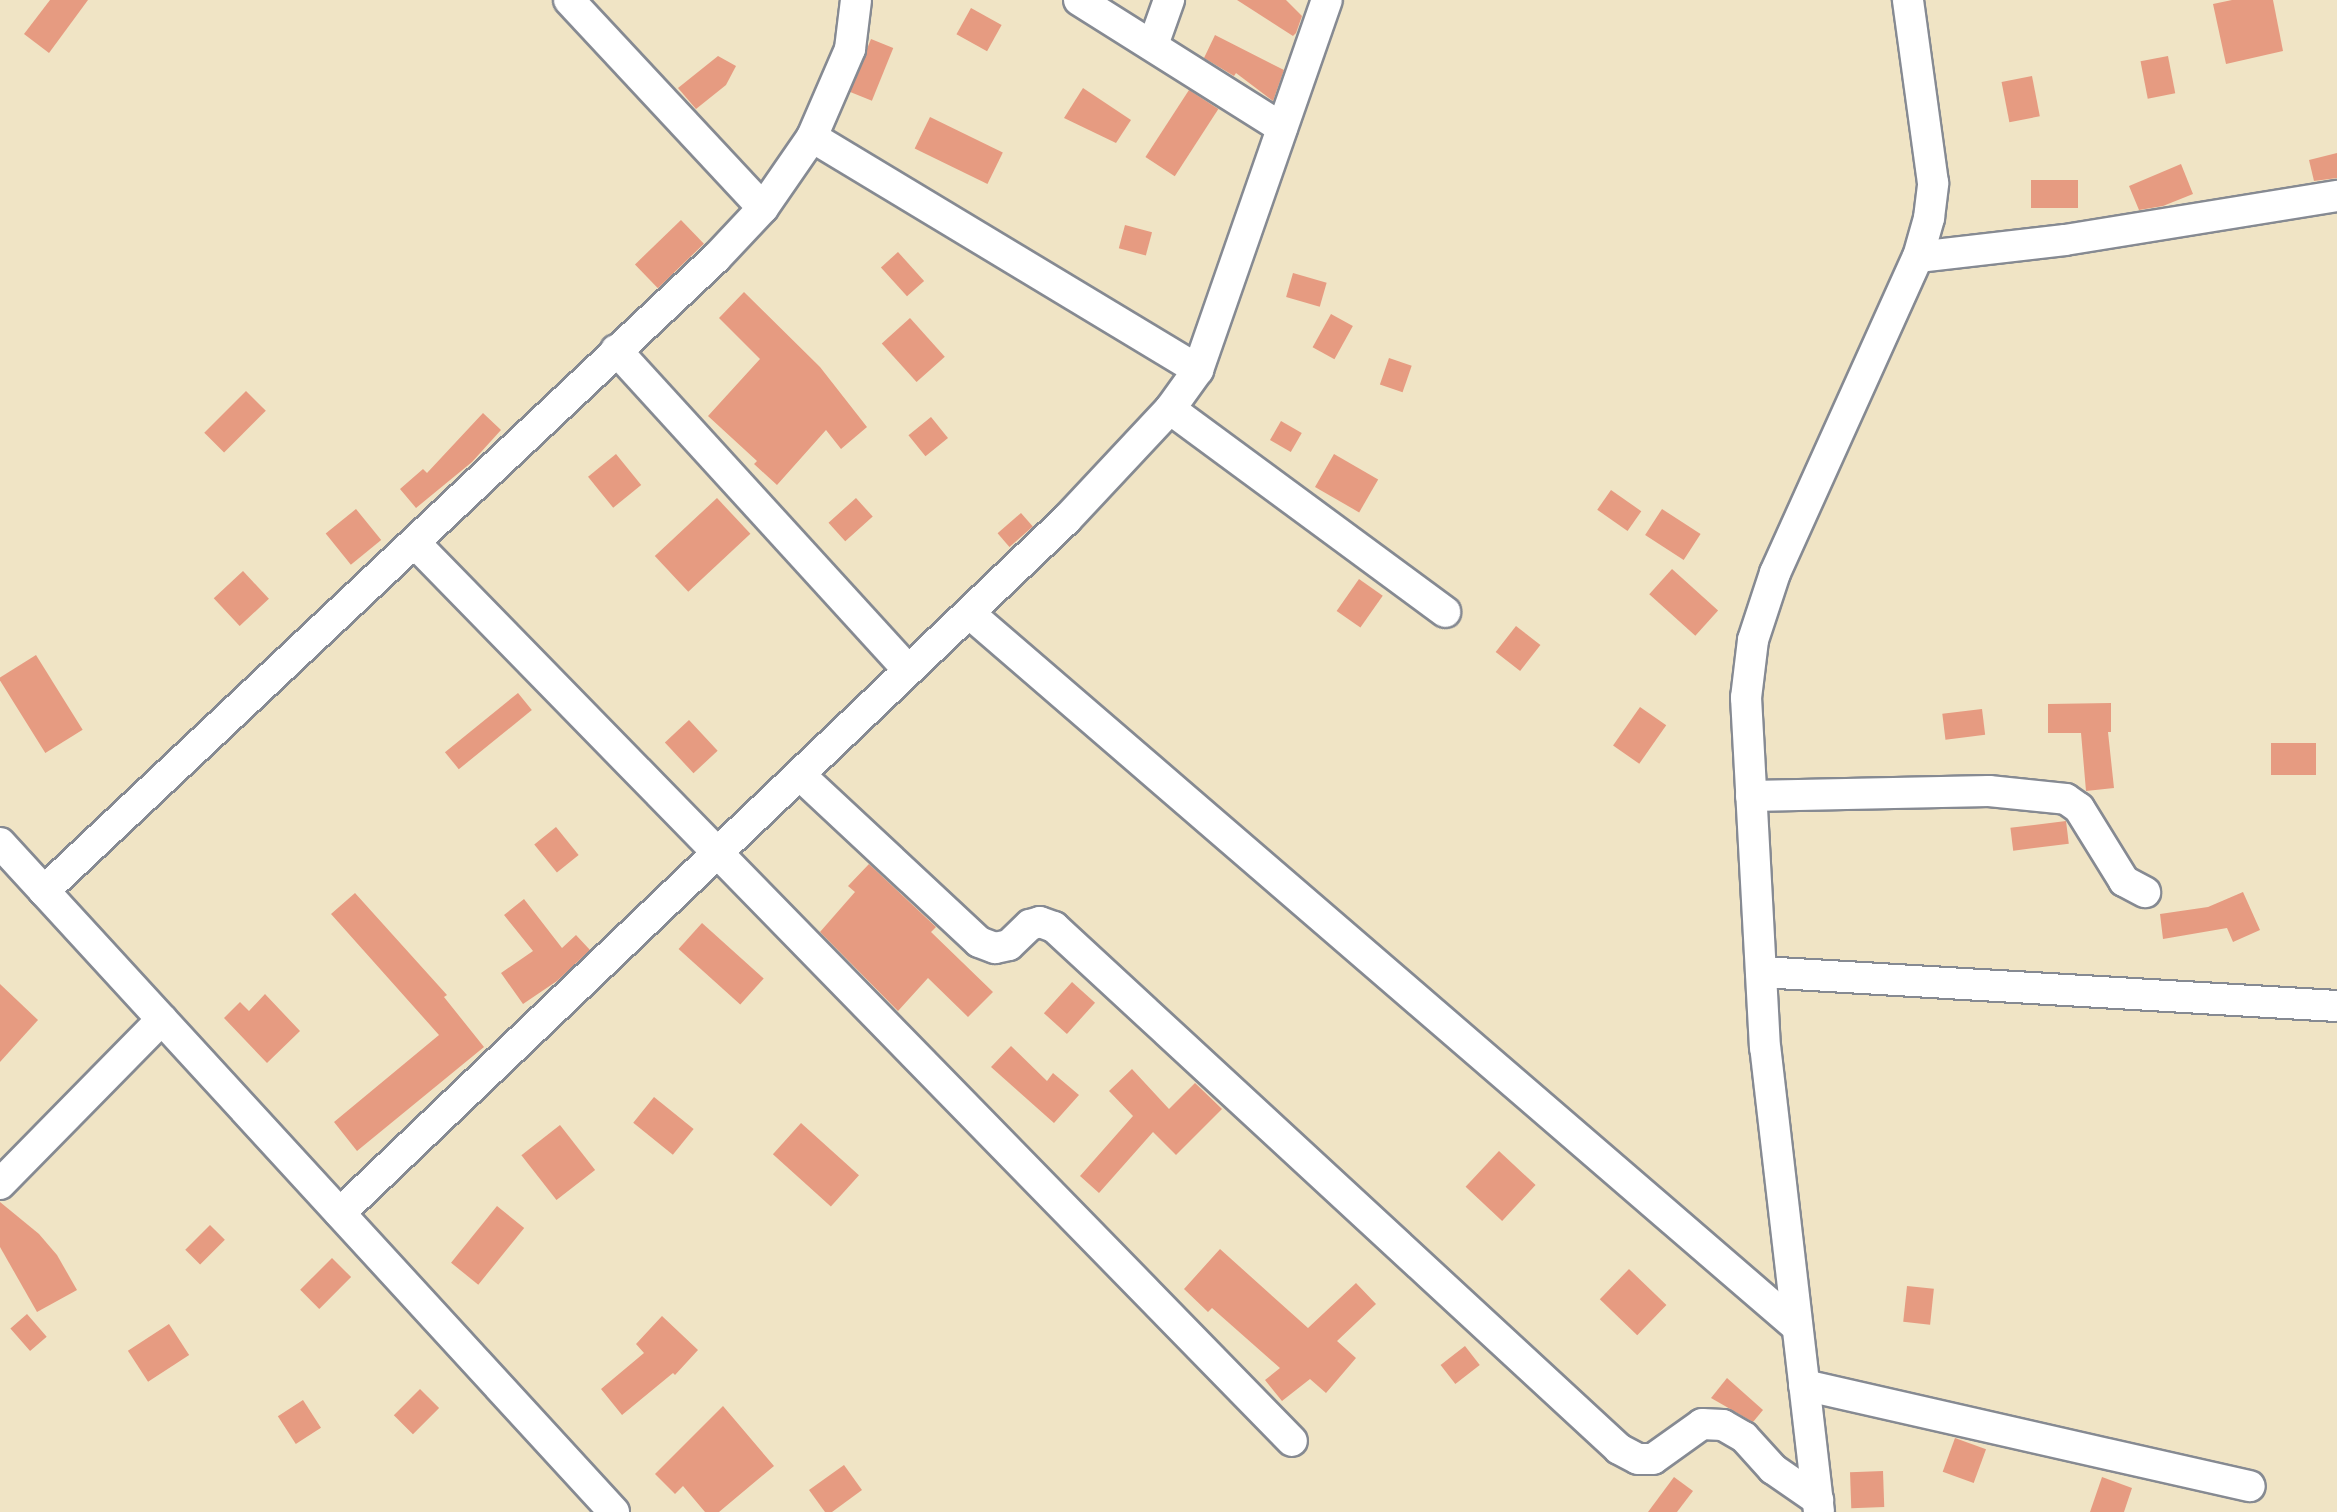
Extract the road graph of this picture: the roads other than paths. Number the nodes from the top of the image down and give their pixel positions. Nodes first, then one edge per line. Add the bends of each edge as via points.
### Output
1 (569, 0) edge
2 (856, 0) edge
3 (1079, 0) edge
4 (1169, 0) edge
5 (1327, 0) edge
6 (1908, 0) edge
7 (1153, 45) junction
8 (1282, 128) junction
9 (812, 137) junction
10 (2337, 196) edge
11 (763, 208) junction
12 (1918, 257) junction
13 (616, 350) junction
14 (1198, 370) junction
15 (1170, 409) junction
16 (415, 543) junction
17 (1445, 612) dead end
18 (969, 613) junction
19 (908, 670) junction
20 (801, 776) junction
21 (1751, 796) junction
22 (0, 843) edge
23 (718, 854) junction
24 (44, 891) junction
25 (2145, 892) dead end
26 (1761, 972) junction
27 (2337, 1006) edge
28 (162, 1019) junction
29 (0, 1184) edge
30 (340, 1213) junction
31 (1797, 1327) junction
32 (1804, 1385) junction
33 (1292, 1441) dead end
34 (2250, 1486) dead end
35 (1819, 1506) edge
36 (614, 1512) edge

1 - 11 street
2 - 9 street via 850,49
3 - 7 street
4 - 7 street
5 - 8 street
6 - 12 street via 1933,183
7 - 8 street
8 - 14 street
9 - 11 street
9 - 14 street
10 - 12 street via 2065,240
11 - 13 street
12 - 21 street via 1775,573 1753,640 1746,698
13 - 16 street
13 - 19 street
14 - 15 street
15 - 17 street
15 - 18 street
16 - 23 street
16 - 24 street
18 - 19 street
18 - 31 street
19 - 20 street
20 - 23 street
20 - 35 street via 979,942 995,948 1009,945 1030,925 1054,927 1619,1449 1638,1459 1653,1459 1702,1424 1723,1425 1744,1437
21 - 25 street via 1989,791 2066,799 2079,808 2124,881
21 - 26 street
22 - 24 street
23 - 30 street
23 - 33 street
24 - 28 street
26 - 27 street
26 - 31 street
28 - 29 street
28 - 30 street
30 - 36 street
31 - 32 street
32 - 34 street
32 - 35 street

